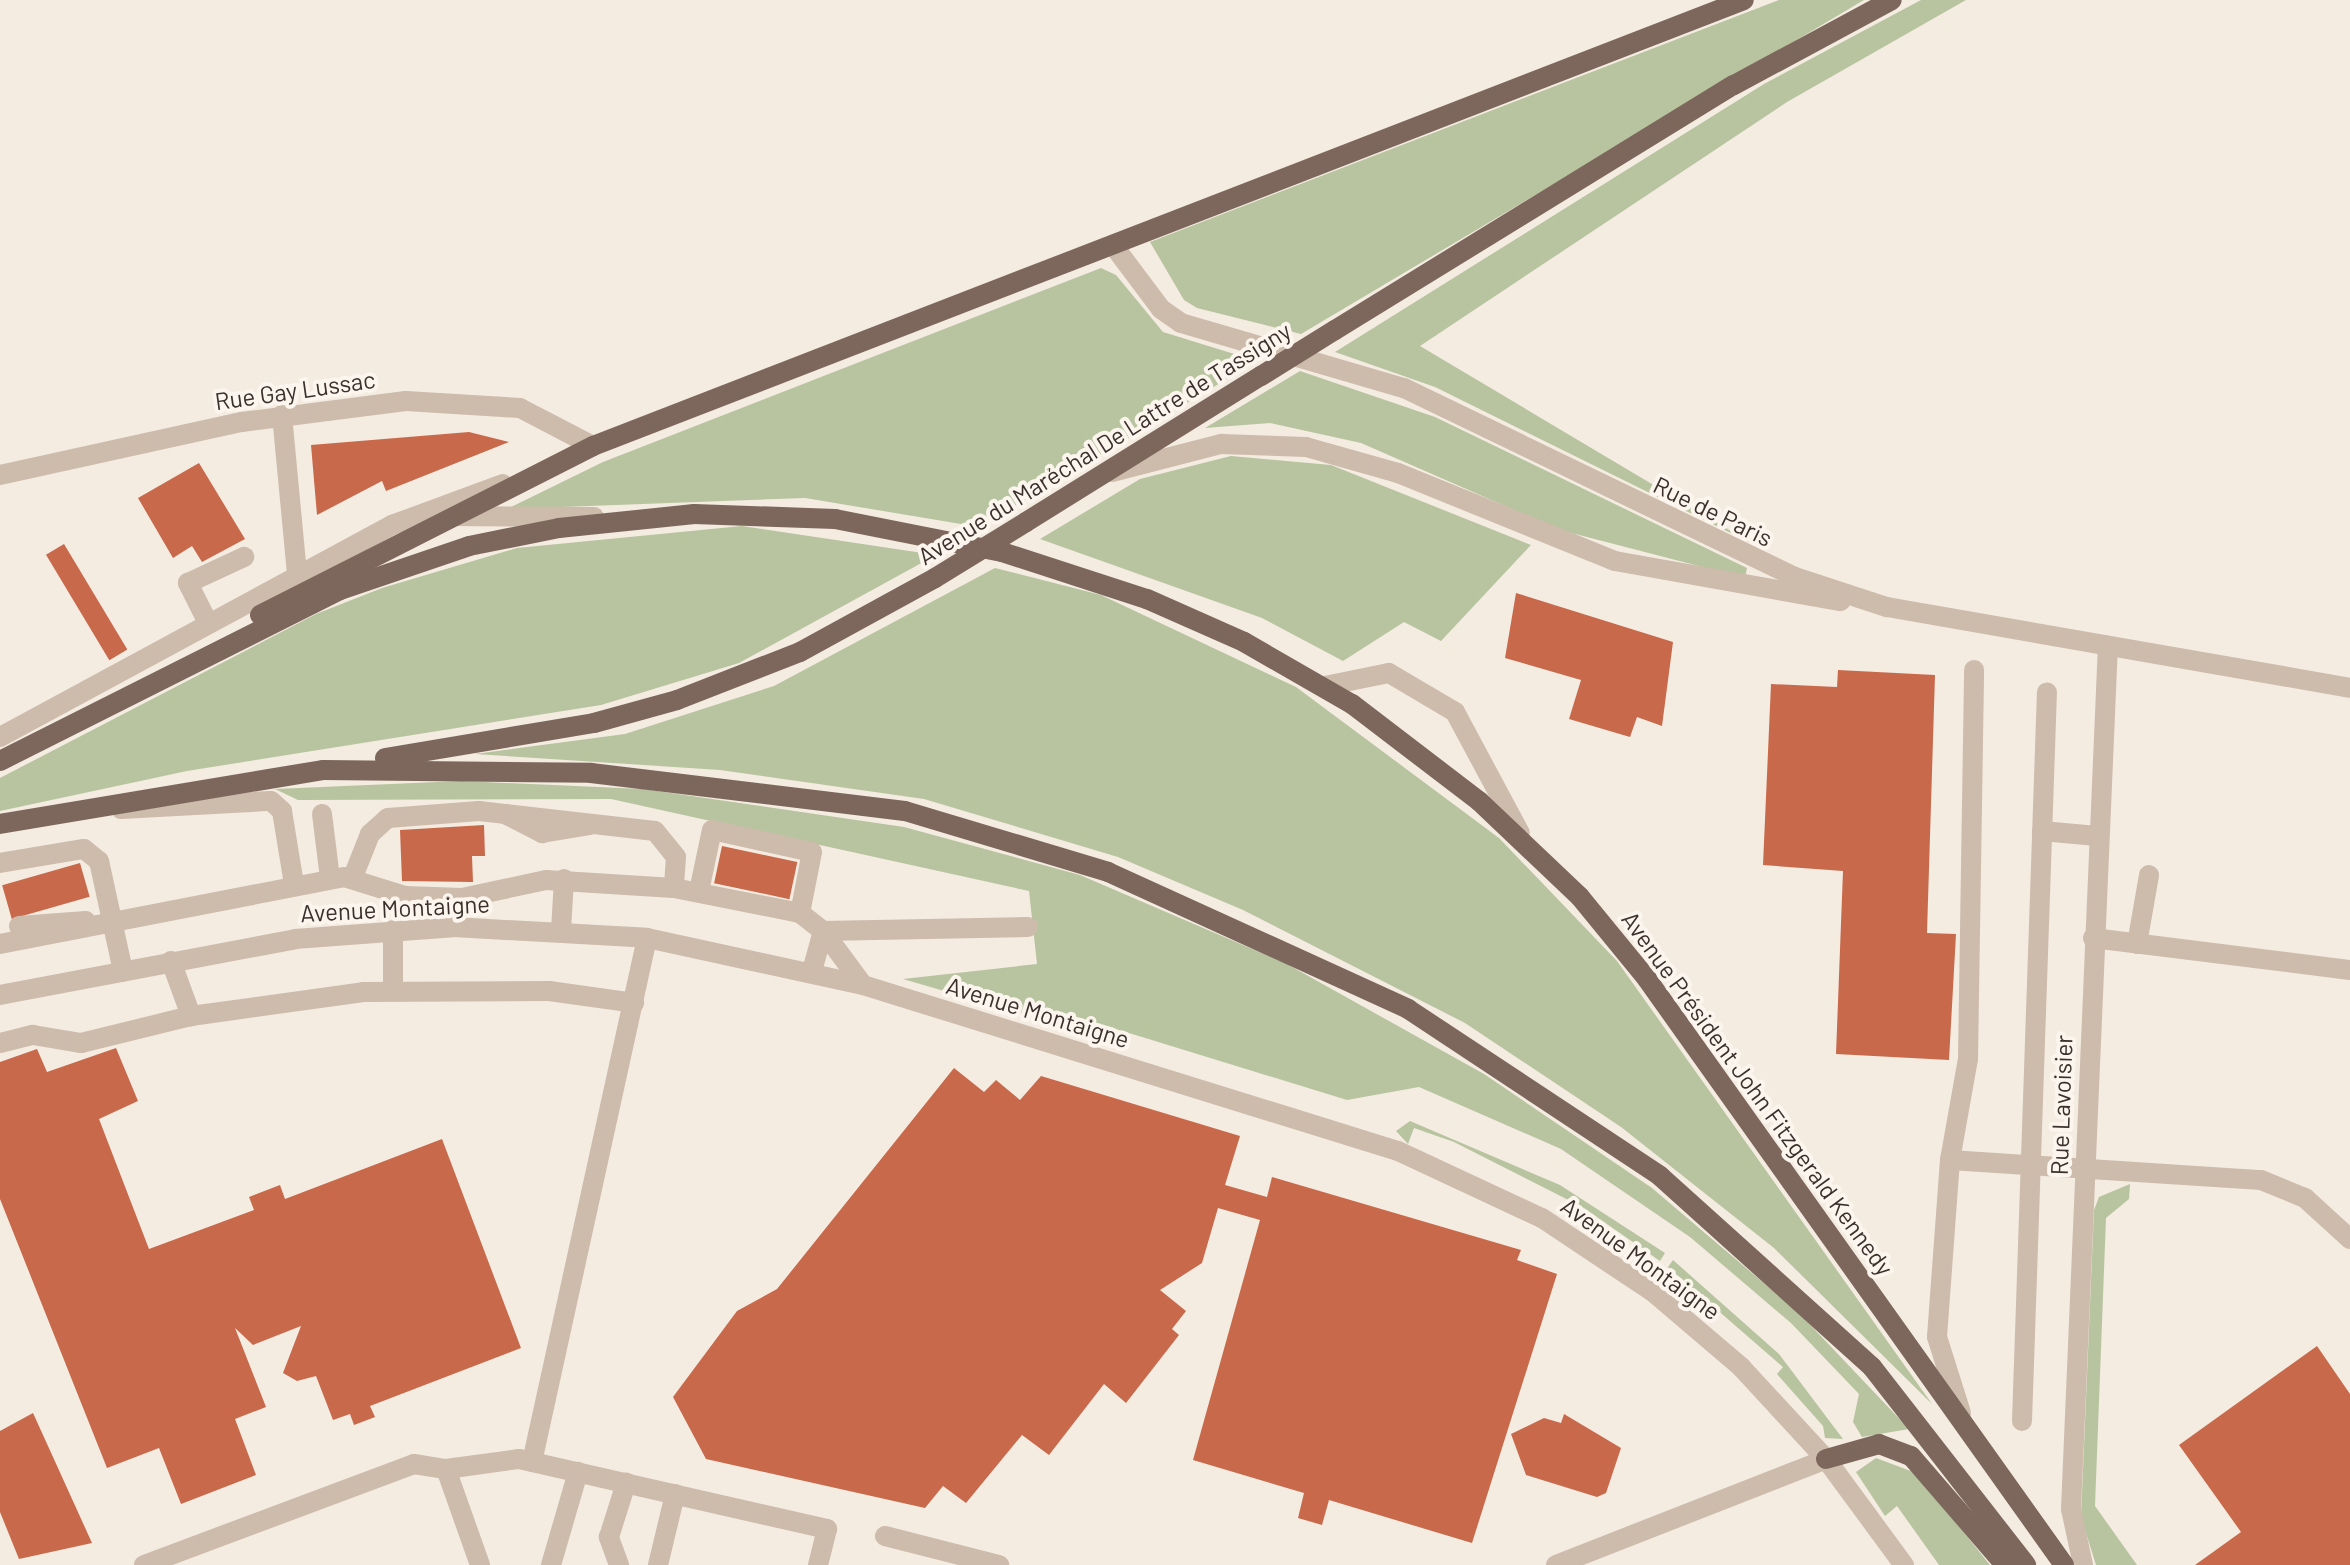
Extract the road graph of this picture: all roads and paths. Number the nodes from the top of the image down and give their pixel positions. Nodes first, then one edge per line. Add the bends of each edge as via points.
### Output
1 (1744, 0) edge
2 (1892, 0) edge
3 (1113, 245) junction
4 (282, 415) junction
5 (593, 446) junction
6 (533, 473) junction
7 (0, 475) edge
8 (1096, 477) junction
9 (446, 516) junction
10 (634, 518) junction
11 (407, 519) junction
12 (244, 557) dead end
13 (297, 575) junction
14 (1887, 607) junction
15 (208, 623) junction
16 (2108, 646) junction
17 (189, 661) junction
18 (1974, 670) dead end
19 (1325, 686) junction
20 (2350, 688) edge
21 (2047, 692) dead end
22 (0, 737) edge
23 (0, 761) edge
24 (282, 774) junction
25 (84, 808) junction
26 (322, 814) dead end
27 (0, 824) edge
28 (2042, 831) junction
29 (2097, 836) junction
30 (1533, 848) junction
31 (0, 863) edge
32 (2149, 875) dead end
33 (353, 877) junction
34 (330, 878) junction
35 (564, 879) junction
36 (294, 884) junction
37 (674, 888) junction
38 (699, 891) junction
39 (800, 913) junction
40 (110, 923) junction
41 (1028, 927) dead end
42 (0, 930) edge
43 (393, 930) junction
44 (561, 930) junction
45 (823, 931) junction
46 (647, 938) junction
47 (2093, 938) junction
48 (0, 944) edge
49 (2137, 944) junction
50 (171, 961) junction
51 (2350, 970) edge
52 (123, 971) junction
53 (812, 971) junction
54 (863, 985) junction
55 (393, 991) junction
56 (0, 995) edge
57 (634, 1003) junction
58 (191, 1016) junction
59 (0, 1043) edge
60 (1950, 1160) junction
61 (2030, 1166) junction
62 (2084, 1170) junction
63 (2350, 1239) edge
64 (2022, 1421) dead end
65 (1965, 1425) junction
66 (1826, 1459) junction
67 (532, 1462) junction
68 (446, 1469) junction
69 (578, 1472) junction
70 (626, 1483) junction
71 (675, 1494) junction
72 (885, 1536) dead end
73 (144, 1565) edge
74 (480, 1565) edge
75 (551, 1565) edge
76 (619, 1565) edge
77 (658, 1565) edge
78 (818, 1565) edge
79 (999, 1565) edge
80 (1556, 1565) edge
81 (1904, 1565) edge
82 (2005, 1565) edge
83 (2026, 1565) edge
84 (2064, 1565) edge
85 (2083, 1565) edge

1 - 3 main road
2 - 8 main road, Avenue du Maréchal De Lattre de Tassigny, bridge via 1734,85
3 - 5 main road
3 - 14 street, Rue de Paris via 1161,309 1181,323 1404,388 1769,567
4 - 5 street, Rue Gay Lussac via 478,402 534,413
4 - 7 street, Rue Gay Lussac
4 - 13 street
5 - 6 main road
6 - 9 main road
6 - 11 street
8 - 14 street via 1212,446 1306,447 1398,473 1636,567
8 - 24 main road, Avenue du Maréchal De Lattre de Tassigny, bridge via 935,578 800,652 645,710
9 - 10 street
9 - 11 street
9 - 17 main road via 299,592
10 - 17 main road, Avenue Président John Fitzgerald Kennedy via 427,559
10 - 19 main road, Avenue Président John Fitzgerald Kennedy via 777,514 962,542 1161,604
11 - 13 street
12 - 15 street via 188,583
13 - 15 street
14 - 16 street, Rue de Paris
15 - 22 street
16 - 20 street, Rue de Paris
16 - 29 street, Rue Lavoisier
17 - 23 main road, Avenue Président John Fitzgerald Kennedy
18 - 60 street via 1968,1059
19 - 30 main road, Avenue Président John Fitzgerald Kennedy via 1442,770
19 - 30 street via 1389,673 1455,712 1473,734 1502,807
21 - 28 street
24 - 25 main road
24 - 83 main road via 591,773 876,806 1046,851 1220,917 1457,1038 1697,1205 1890,1386
25 - 27 main road
25 - 36 street via 204,810 271,801 282,811
26 - 34 street
28 - 29 street
28 - 61 street
29 - 47 street, Rue Lavoisier
30 - 65 main road, Avenue Président John Fitzgerald Kennedy via 1647,979
31 - 40 street via 84,849 99,861
32 - 49 street
33 - 34 street
33 - 35 street via 396,895 462,898
33 - 37 street via 370,834 388,818 503,813 542,833 590,825 660,834 676,857
34 - 36 street
35 - 37 street
35 - 44 street
36 - 40 street
37 - 38 street
38 - 39 street
38 - 39 street via 712,830 726,833 812,852
39 - 45 street
40 - 42 street via 61,918
40 - 48 street
40 - 52 street
41 - 45 street
43 - 44 street, Avenue Montaigne
43 - 50 street, Avenue Montaigne
43 - 55 street
44 - 46 street, Avenue Montaigne
45 - 53 street
45 - 54 street
46 - 53 street, Avenue Montaigne
46 - 57 street
47 - 49 street
47 - 62 street, Rue Lavoisier
49 - 51 street
50 - 52 street, Avenue Montaigne
50 - 58 street
52 - 56 street, Avenue Montaigne
53 - 54 street, Avenue Montaigne
54 - 66 street, Avenue Montaigne via 1358,1138 1489,1191 1570,1235 1665,1302 1752,1378
55 - 57 street via 549,991
55 - 58 street
57 - 67 street
58 - 59 street via 81,1043 33,1035
60 - 61 street
60 - 65 street via 1937,1337
61 - 62 street
61 - 64 street
62 - 63 street via 2275,1183 2321,1209
62 - 85 street, Rue Lavoisier via 2071,1509
65 - 84 main road, Avenue Président John Fitzgerald Kennedy
66 - 80 street
66 - 81 street, Avenue Montaigne
66 - 82 main road via 1879,1444 1911,1456
67 - 68 street
67 - 69 street
68 - 73 street via 393,1467
68 - 74 street
69 - 70 street
69 - 75 street
70 - 71 street
70 - 76 street via 609,1537
71 - 77 street
71 - 78 street via 827,1529
72 - 79 street

